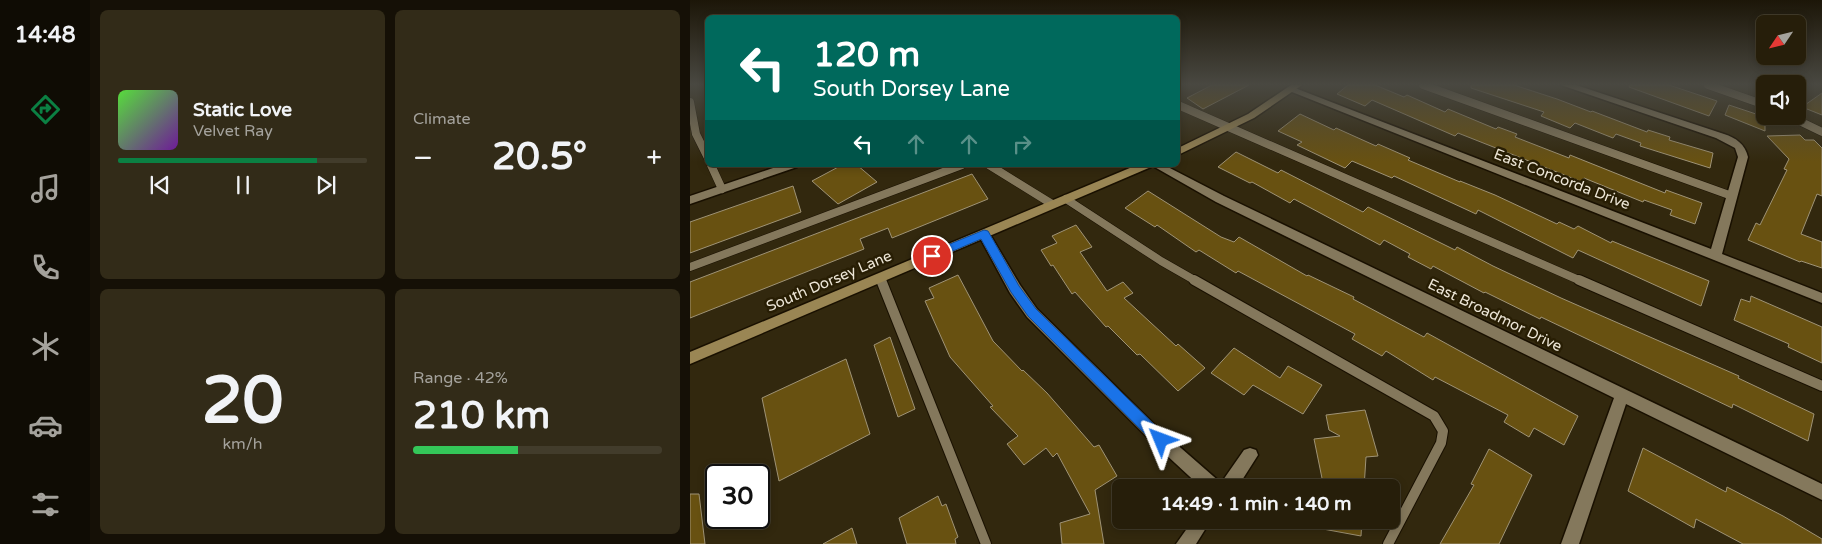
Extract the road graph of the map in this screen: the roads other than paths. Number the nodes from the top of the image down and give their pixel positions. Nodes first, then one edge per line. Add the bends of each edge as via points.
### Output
1 (692, 110) edge
2 (1190, 110) edge
3 (1259, 110) edge
4 (1351, 110) edge
5 (1494, 110) edge
6 (1642, 110) edge
7 (1806, 124) edge
8 (1230, 128) junction
9 (1822, 132) edge
10 (1180, 151) edge
11 (705, 152) edge
12 (712, 167) edge
13 (787, 167) edge
14 (957, 167) edge
15 (992, 167) edge
16 (1143, 167) edge
17 (1160, 167) edge
18 (722, 189) junction
19 (1732, 196) junction
20 (1066, 199) junction
21 (690, 200) edge
22 (1052, 204) junction
23 (984, 234) junction
24 (1715, 256) junction
25 (690, 267) edge
26 (880, 278) junction
27 (1822, 298) edge
28 (690, 358) edge
29 (1822, 386) edge
30 (1622, 395) junction
31 (1250, 455) dead end
32 (1205, 479) edge
33 (1233, 479) edge
34 (1822, 492) edge
35 (1197, 529) edge
36 (986, 544) edge
37 (1186, 544) edge
38 (1388, 544) edge
39 (1570, 544) edge

1 - 11 lane via 696,134
2 - 8 lane
3 - 8 street
4 - 24 street, East Concorda Drive
5 - 19 lane
6 - 19 street via 1720,136 1738,146 1743,157
7 - 9 lane
8 - 10 street
8 - 29 lane
12 - 18 lane
13 - 18 street
14 - 25 lane
15 - 22 lane
16 - 20 street, South Dorsey Lane
17 - 30 street, East Broadmor Drive
18 - 21 street
19 - 24 street
20 - 22 street, South Dorsey Lane
20 - 38 lane via 1161,261 1434,416 1443,431 1441,444
22 - 23 street, South Dorsey Lane
23 - 26 street, South Dorsey Lane
23 - 32 street via 1032,313 1153,433
24 - 27 street, East Concorda Drive
26 - 28 street, South Dorsey Lane
26 - 36 lane
30 - 34 street, East Broadmor Drive
30 - 39 street
31 - 33 street
35 - 37 street

